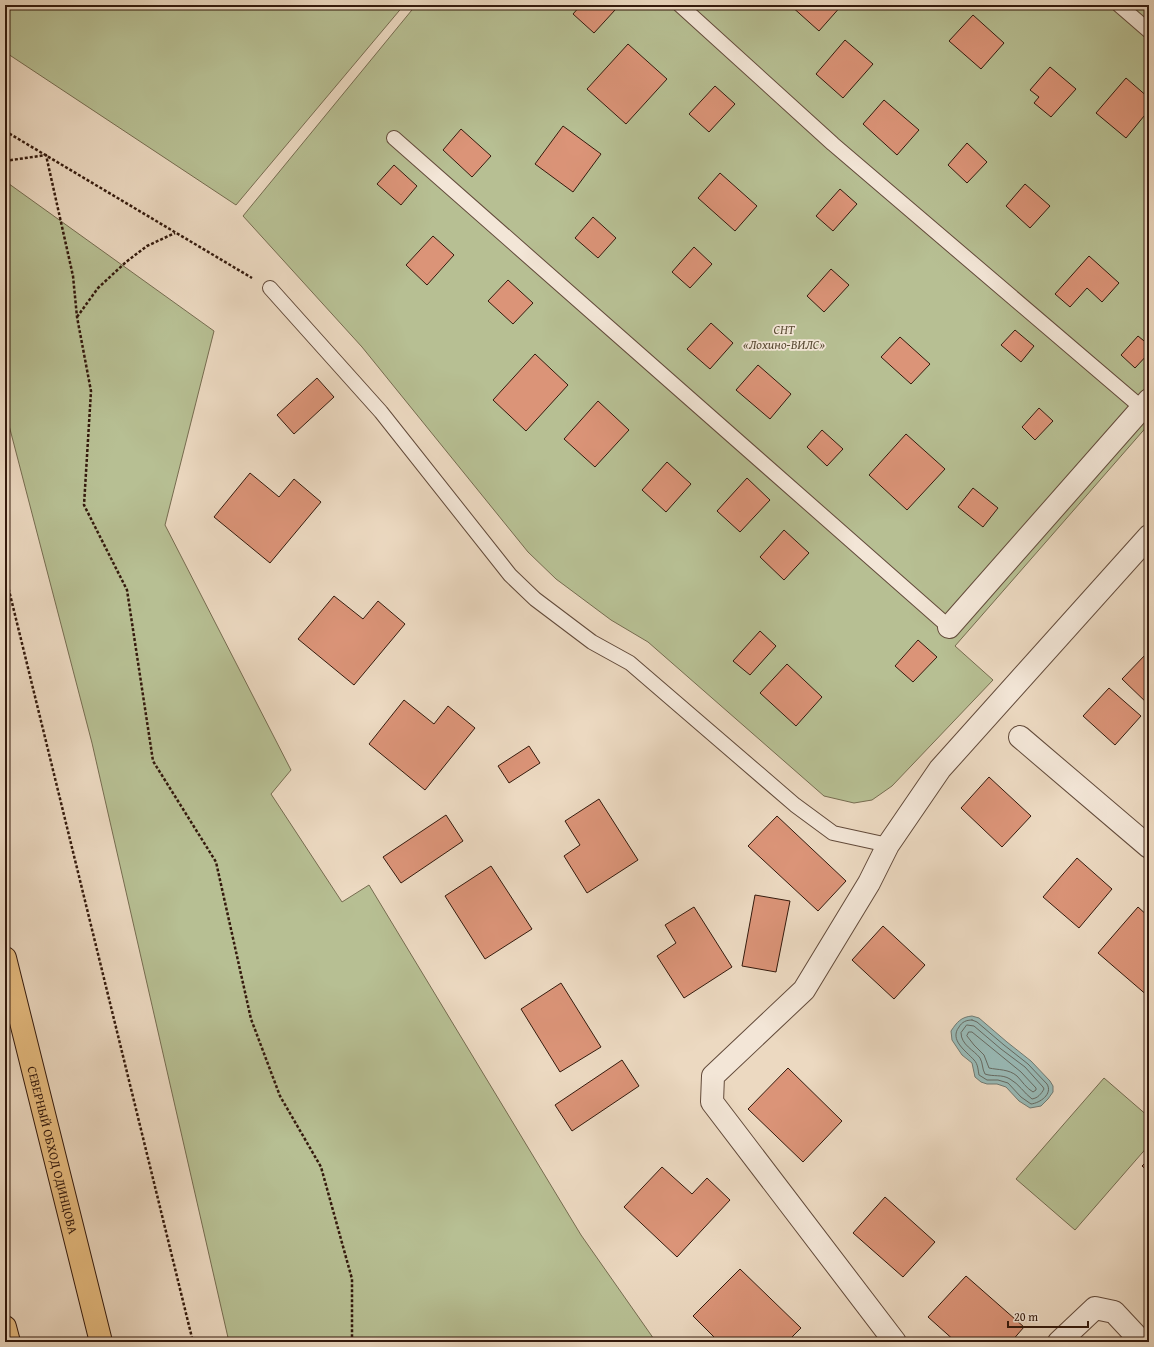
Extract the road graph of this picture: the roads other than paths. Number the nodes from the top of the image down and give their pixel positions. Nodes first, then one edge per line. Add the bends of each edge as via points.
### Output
1 (680, 5) edge
2 (1118, 5) edge
3 (1149, 31) edge
4 (394, 138) dead end
5 (270, 288) road end
6 (1146, 404) edge
7 (1149, 536) edge
8 (950, 626) joint
9 (1020, 737) dead end
10 (888, 846) junction
11 (1149, 847) edge
12 (5, 958) edge
13 (5, 1327) edge
14 (9, 1342) edge
15 (101, 1342) edge
16 (895, 1342) edge
17 (1059, 1342) edge
18 (1142, 1342) edge

1 - 6 lane via 833,144
2 - 3 lane
4 - 8 lane
5 - 10 lane via 381,412 510,576 535,599 592,642 630,663 795,805 833,833
6 - 8 street
7 - 10 street via 940,769
9 - 11 street
10 - 16 street via 869,883 804,990 713,1076 712,1102
12 - 15 highway, СЕВЕРНЫЙ ОБХОД ОДИНЦОВА
13 - 14 highway
17 - 18 street via 1095,1308 1114,1312

